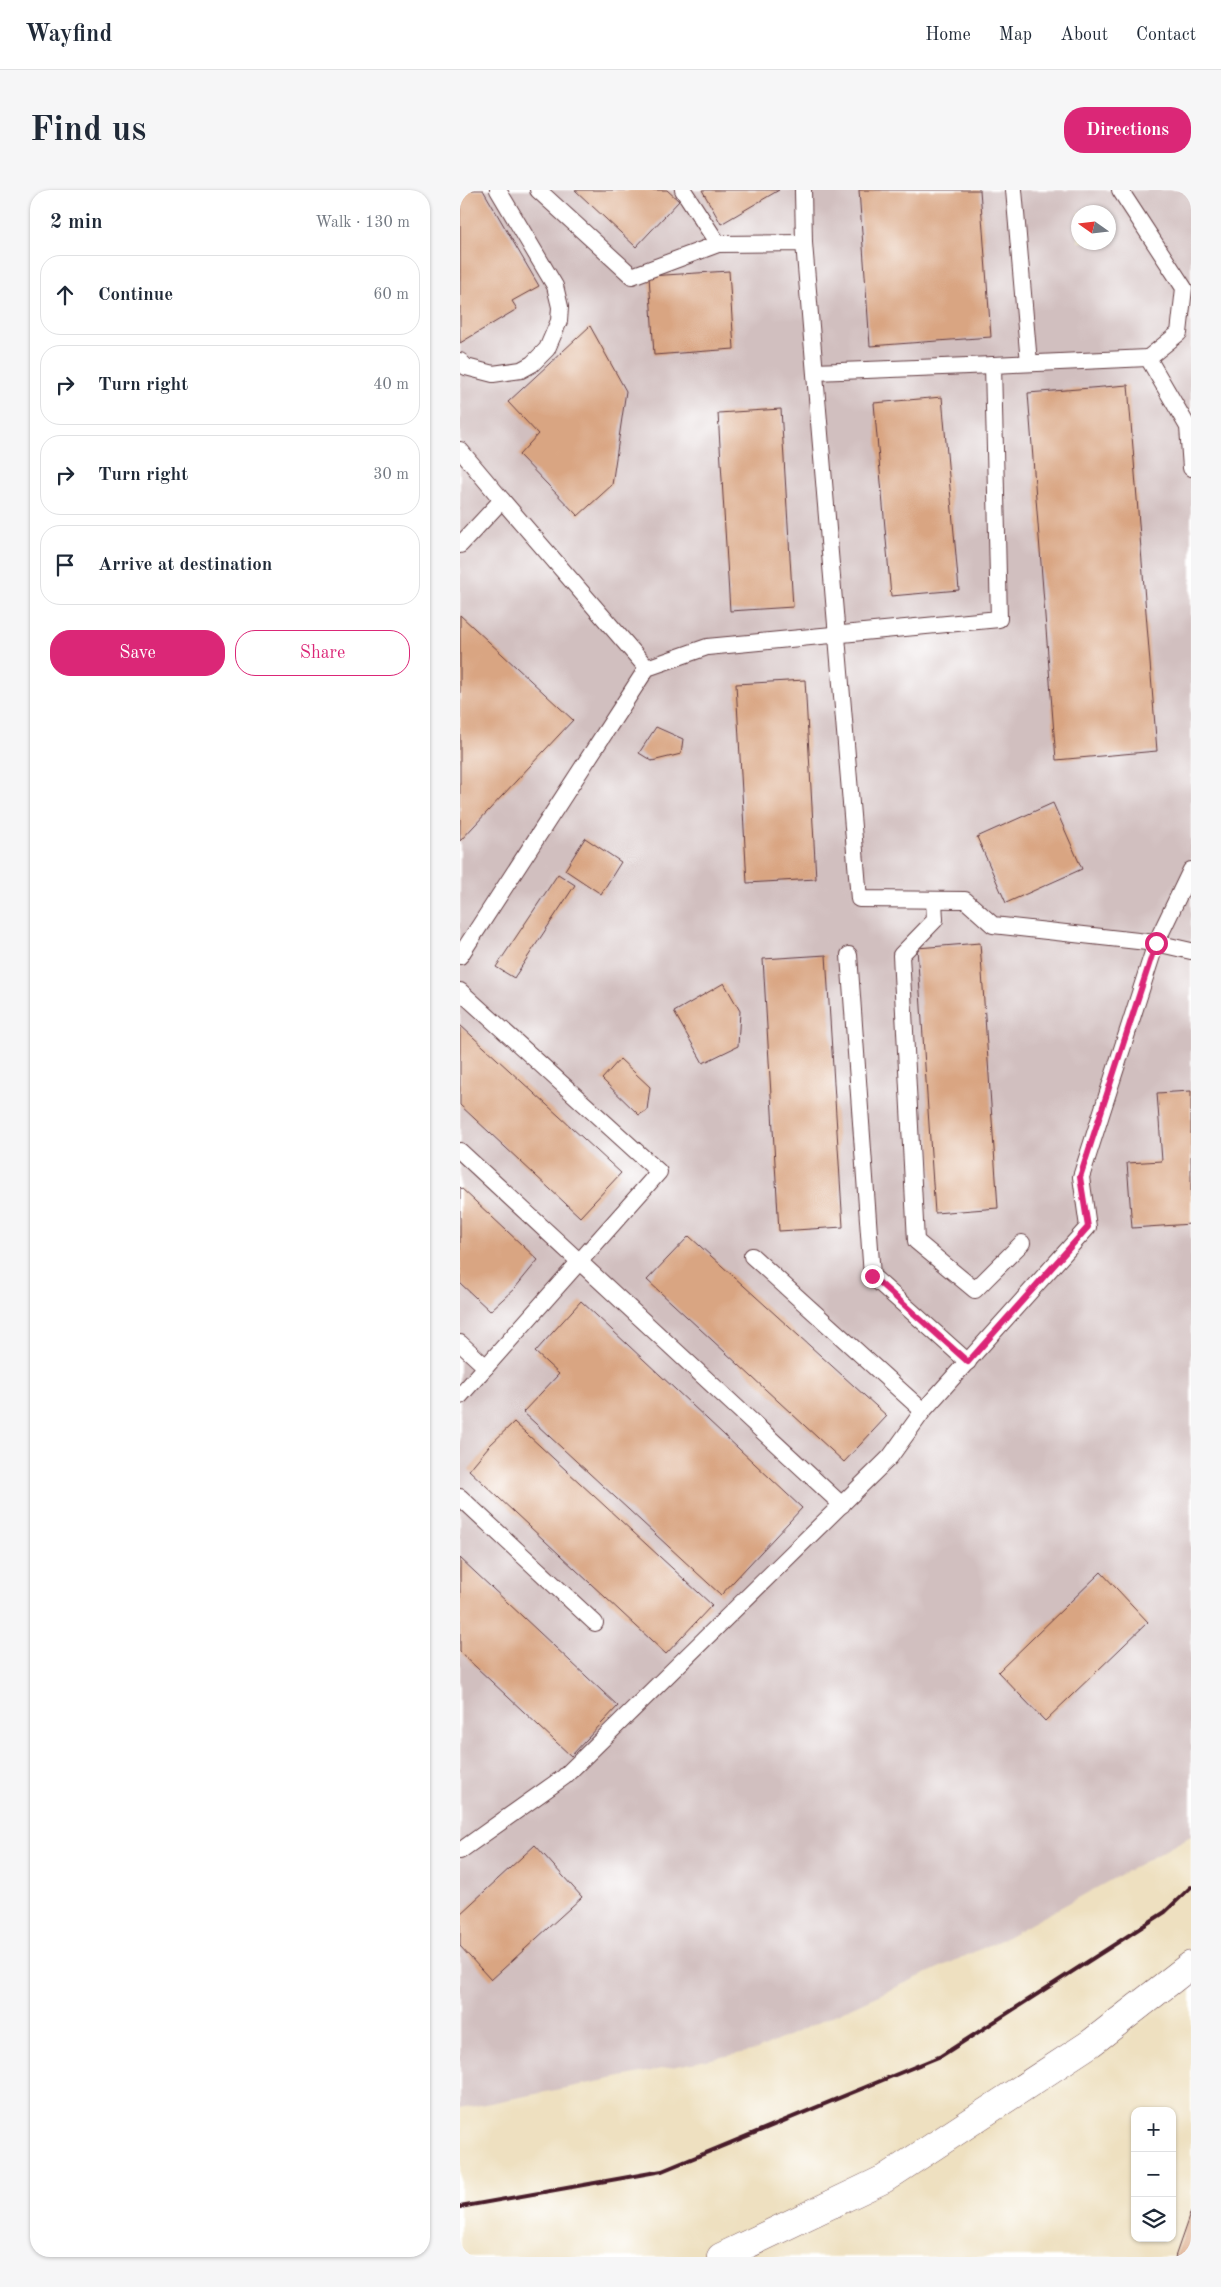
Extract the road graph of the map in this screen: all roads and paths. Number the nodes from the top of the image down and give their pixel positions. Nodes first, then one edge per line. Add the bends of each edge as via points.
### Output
1 (498, 190) edge
2 (538, 190) edge
3 (683, 190) edge
4 (803, 190) edge
5 (1014, 190) edge
6 (1120, 190) edge
7 (804, 243) junction
8 (718, 244) junction
9 (1148, 358) junction
10 (460, 361) edge
11 (1029, 363) junction
12 (993, 365) junction
13 (815, 372) junction
14 (460, 450) edge
15 (1191, 468) edge
16 (502, 500) junction
17 (460, 545) edge
18 (837, 635) junction
19 (647, 668) junction
20 (1191, 870) edge
21 (934, 900) junction
22 (1156, 943) junction
23 (1191, 951) edge
24 (849, 955) dead end
25 (460, 956) edge
26 (460, 990) edge
27 (460, 1152) edge
28 (1022, 1243) dead end
29 (752, 1256) dead end
30 (579, 1262) junction
31 (460, 1343) edge
32 (968, 1362) junction
33 (486, 1367) junction
34 (460, 1396) edge
35 (923, 1411) junction
36 (460, 1497) edge
37 (842, 1505) junction
38 (595, 1623) dead end
39 (460, 1851) edge
40 (1191, 1965) edge
41 (722, 2257) edge

1 - 10 lane via 555,286 560,307 559,321 547,349 532,364 520,370 492,374 466,367
2 - 8 lane via 632,276
3 - 8 lane
4 - 7 lane
5 - 11 lane
6 - 9 lane via 1184,288 1179,333
7 - 8 lane
7 - 13 lane
9 - 11 lane
9 - 15 lane via 1188,427
11 - 12 lane
12 - 13 lane
12 - 18 lane via 1000,619
13 - 18 lane
14 - 16 lane
16 - 17 lane
16 - 19 lane
18 - 19 lane via 707,647
18 - 21 lane via 860,899
19 - 25 lane
20 - 22 lane
21 - 22 lane via 966,900 994,926
21 - 28 lane via 935,920 901,955 916,1241 975,1290
22 - 23 lane
22 - 32 lane via 1080,1177 1088,1227
24 - 32 lane via 872,1276
26 - 30 lane via 659,1172
27 - 30 lane
29 - 35 lane
30 - 33 lane
30 - 37 lane
31 - 33 lane
32 - 35 lane
33 - 34 lane
35 - 37 lane via 890,1457
36 - 38 lane
37 - 39 lane via 564,1777
40 - 41 street via 1091,2043 884,2178

